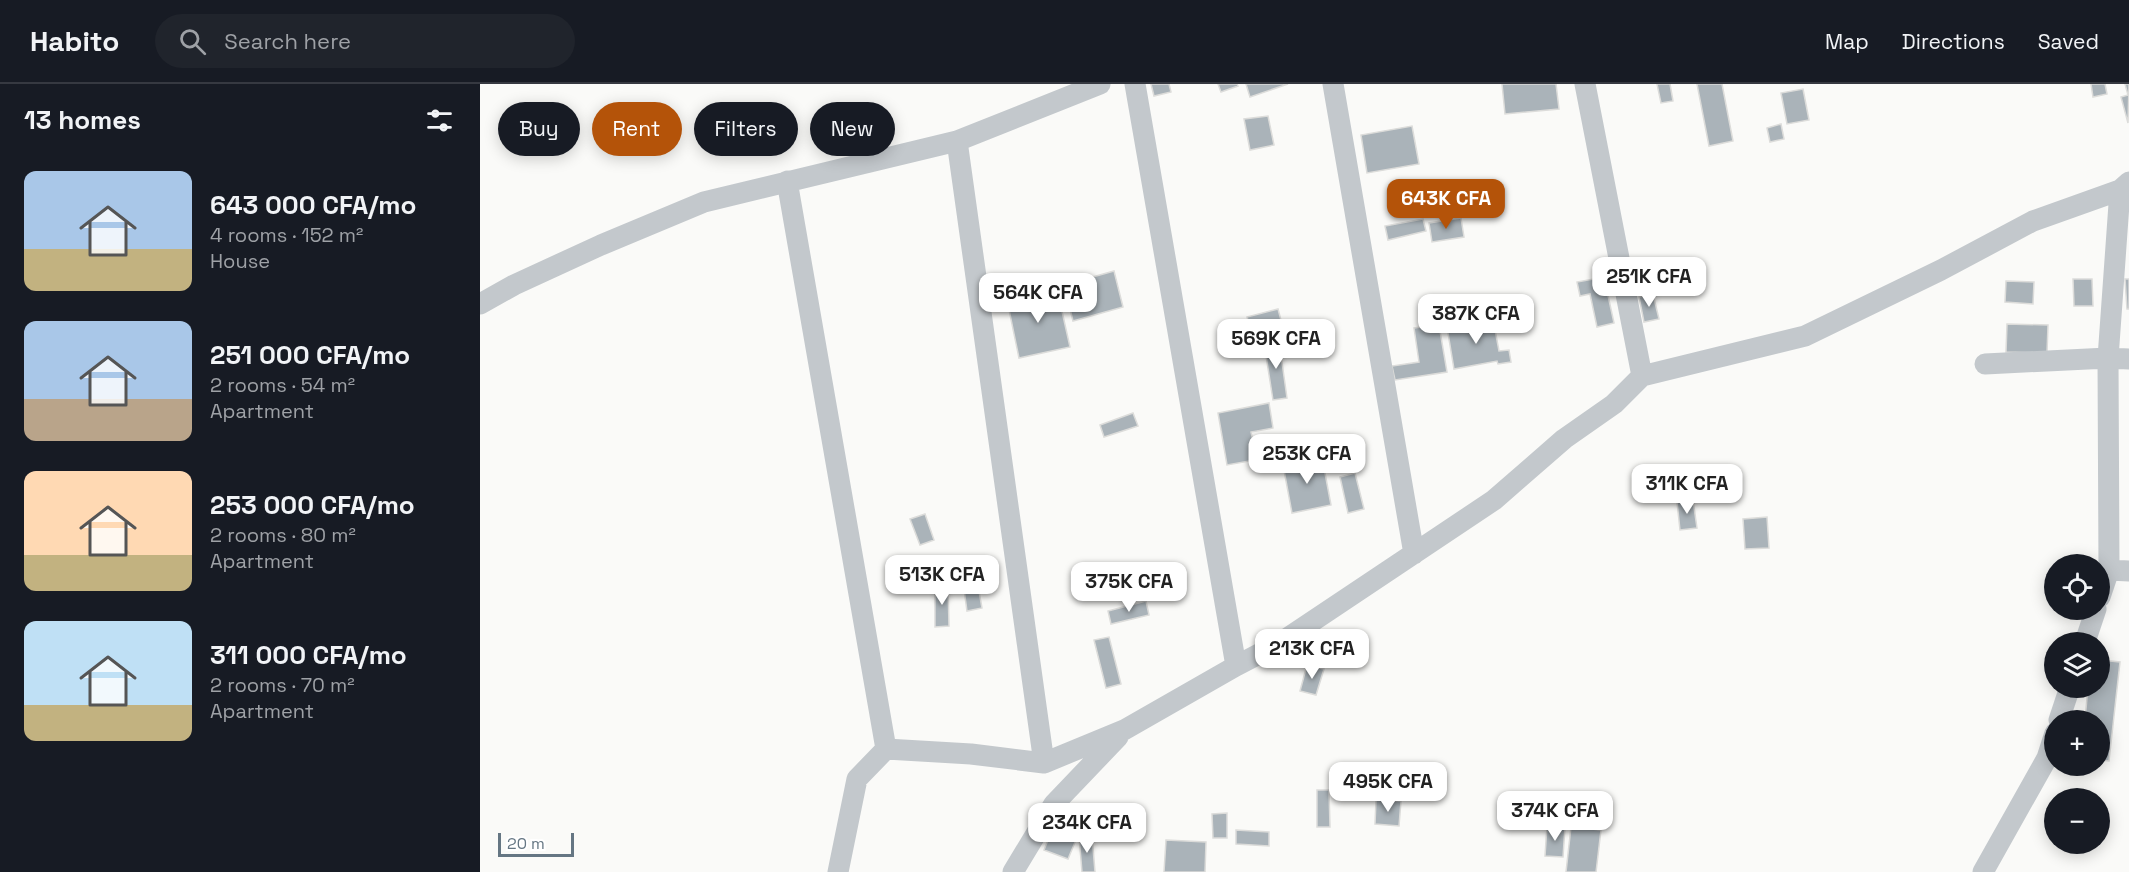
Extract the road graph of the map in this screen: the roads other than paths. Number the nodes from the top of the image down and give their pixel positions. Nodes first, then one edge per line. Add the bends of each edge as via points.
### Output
1 (1100, 84) edge
2 (1135, 84) edge
3 (1333, 84) edge
4 (1585, 84) edge
5 (957, 141) junction
6 (787, 181) junction
7 (2126, 187) edge
8 (480, 304) edge
9 (2119, 359) edge
10 (1985, 364) dead end
11 (1642, 376) junction
12 (1414, 554) junction
13 (2119, 570) edge
14 (2110, 583) edge
15 (1236, 666) junction
16 (1124, 730) junction
17 (886, 749) junction
18 (1044, 763) junction
19 (2044, 763) edge
20 (838, 872) edge
21 (1013, 872) edge
22 (1983, 872) edge

1 - 5 street
2 - 15 street
3 - 12 street
4 - 11 street
5 - 6 street
5 - 18 street
6 - 8 street via 704,202 601,245
6 - 17 street
7 - 9 street
7 - 11 street via 2033,221 1805,336
9 - 10 street
9 - 13 street
11 - 12 street via 1614,404 1564,439 1494,500
12 - 15 street via 1288,638
13 - 14 street
15 - 16 street
16 - 18 street
16 - 21 street via 1054,804
17 - 18 street
17 - 20 street via 857,778
19 - 22 street

